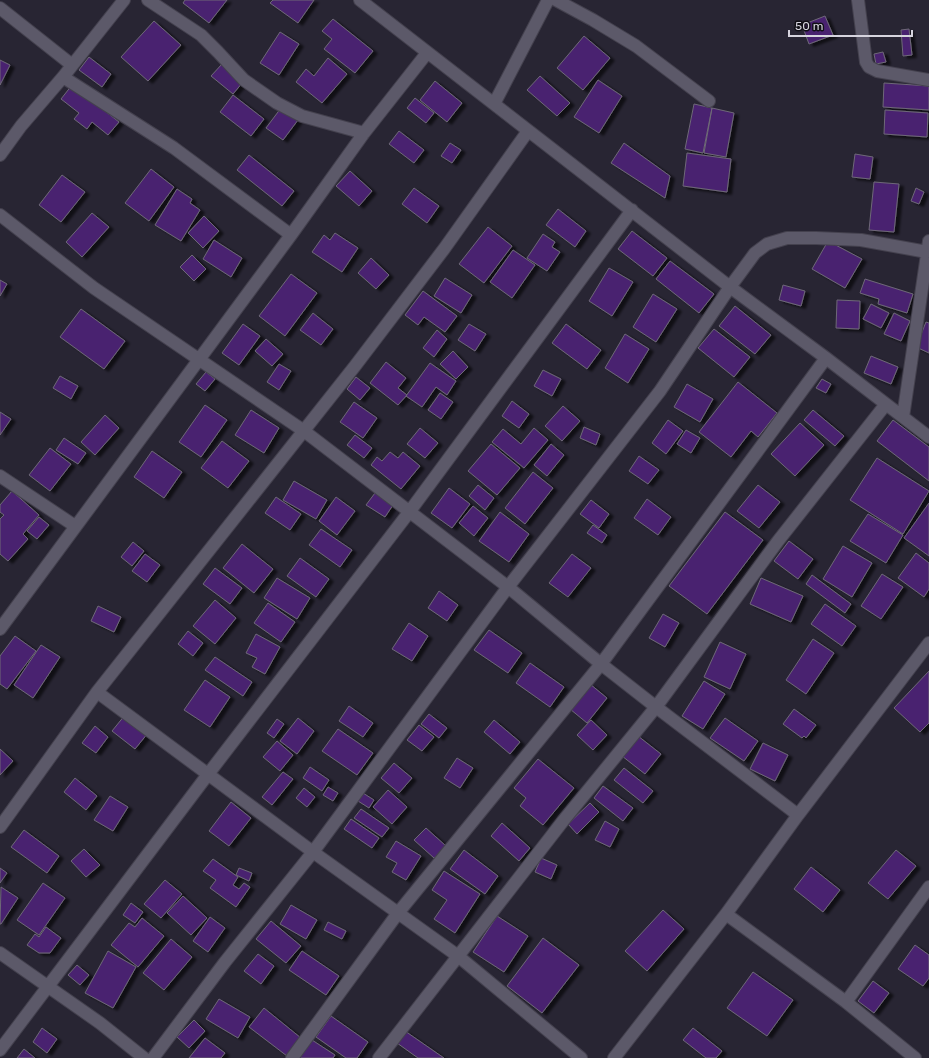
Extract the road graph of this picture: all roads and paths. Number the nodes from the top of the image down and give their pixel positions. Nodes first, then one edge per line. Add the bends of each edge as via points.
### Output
1 (124, 0) edge
2 (148, 0) edge
3 (360, 0) edge
4 (548, 0) edge
5 (556, 0) edge
6 (858, 0) edge
7 (0, 8) edge
8 (427, 53) junction
9 (72, 65) junction
10 (63, 77) junction
11 (929, 80) edge
12 (709, 101) dead end
13 (494, 104) junction
14 (528, 131) junction
15 (364, 133) junction
16 (0, 155) edge
17 (632, 210) junction
18 (0, 215) edge
19 (290, 235) junction
20 (928, 247) edge
21 (730, 287) junction
22 (826, 358) junction
23 (198, 359) junction
24 (886, 404) junction
25 (903, 417) junction
26 (304, 431) junction
27 (929, 437) edge
28 (0, 476) edge
29 (410, 511) junction
30 (75, 526) junction
31 (508, 587) junction
32 (0, 629) edge
33 (929, 643) edge
34 (601, 664) junction
35 (97, 692) junction
36 (656, 708) junction
37 (209, 773) junction
38 (798, 815) junction
39 (0, 827) edge
40 (313, 852) junction
41 (929, 888) edge
42 (398, 913) junction
43 (726, 914) junction
44 (0, 953) edge
45 (458, 956) junction
46 (48, 985) junction
47 (846, 1002) junction
48 (0, 1050) edge
49 (144, 1058) edge
50 (153, 1058) edge
51 (292, 1058) edge
52 (379, 1058) edge
53 (581, 1058) edge
54 (614, 1058) edge
55 (915, 1058) edge

1 - 9 street
2 - 15 street via 201,35 244,80 277,103 302,116
3 - 8 street
4 - 13 street
5 - 12 street via 636,46
6 - 11 street via 866,62 869,67 877,71
7 - 9 street
8 - 13 street
8 - 15 street
9 - 10 street
10 - 16 street
10 - 19 street via 174,148
13 - 14 street
14 - 17 street
14 - 26 street via 444,249
15 - 19 street
17 - 21 street
17 - 29 street
18 - 23 street via 94,288
19 - 23 street
20 - 21 street via 861,240 787,238 768,244 755,253
20 - 25 street
21 - 22 street
21 - 31 street via 660,391
22 - 24 street
22 - 34 street
23 - 26 street
23 - 30 street
24 - 25 street
24 - 36 street via 778,541
25 - 27 street
26 - 29 street
26 - 35 street
28 - 30 street
29 - 31 street
29 - 37 street
30 - 32 street
31 - 34 street
31 - 40 street
33 - 38 street
34 - 36 street
34 - 42 street
35 - 37 street
35 - 39 street
36 - 38 street
36 - 45 street via 563,821
37 - 40 street
37 - 46 street
38 - 43 street
40 - 42 street
40 - 50 street via 225,962
41 - 47 street
42 - 45 street
42 - 51 street
43 - 47 street
43 - 54 street
44 - 46 street
45 - 52 street
45 - 53 street
46 - 48 street
46 - 49 street
47 - 55 street

